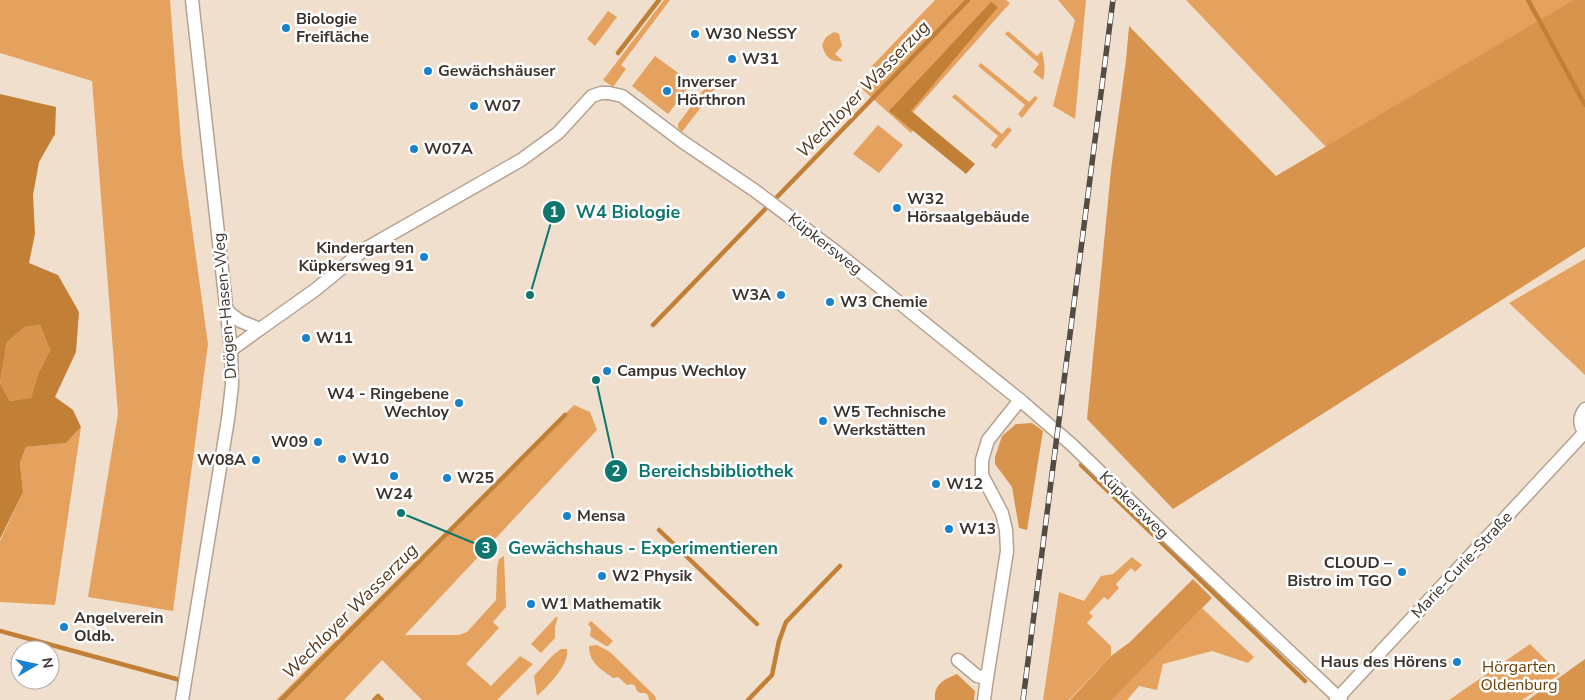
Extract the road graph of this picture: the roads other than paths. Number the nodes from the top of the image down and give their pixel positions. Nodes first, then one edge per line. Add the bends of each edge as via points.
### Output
1 (192, 0) edge
2 (227, 311) junction
3 (260, 329) junction
4 (231, 350) junction
5 (1020, 400) junction
6 (1585, 409) edge
7 (1585, 433) edge
8 (958, 660) dead end
9 (987, 678) junction
10 (1339, 699) edge
11 (182, 700) edge
12 (984, 700) edge

1 - 2 street, Drögen-Hasen-Weg
2 - 3 street via 240,321
2 - 4 street, Drögen-Hasen-Weg
3 - 4 street, Küpkersweg
3 - 5 street, Küpkersweg via 315,290 364,249 521,160 558,133 592,96 609,92 622,96 754,190
4 - 11 street, Drögen-Hasen-Weg via 232,385 228,419
5 - 9 street via 988,440 982,460 982,474 1002,513 1007,551
5 - 10 street, Küpkersweg via 1071,444
6 - 7 street, Marie-Curie-Straße via 1580,422
7 - 10 street, Marie-Curie-Straße
8 - 9 street via 977,676
9 - 12 street

